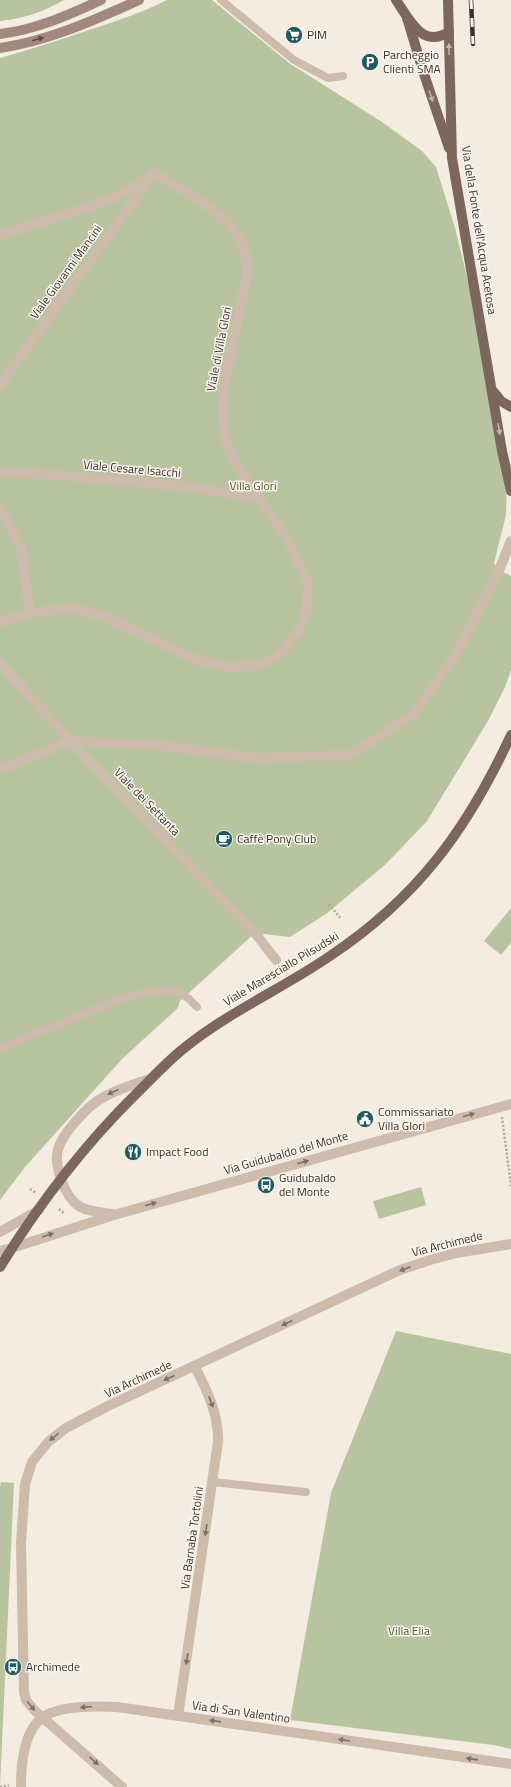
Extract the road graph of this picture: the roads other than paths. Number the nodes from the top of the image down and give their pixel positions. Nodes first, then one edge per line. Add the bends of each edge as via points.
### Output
1 (100, 0) edge
2 (139, 0) edge
3 (221, 0) edge
4 (396, 0) edge
5 (448, 0) edge
6 (407, 18) junction
7 (449, 32) junction
8 (0, 34) edge
9 (0, 48) edge
10 (343, 76) dead end
11 (452, 158) junction
12 (154, 174) junction
13 (0, 235) edge
14 (0, 385) edge
15 (492, 390) junction
16 (511, 407) edge
17 (0, 472) edge
18 (511, 491) edge
19 (260, 499) junction
20 (0, 509) edge
21 (511, 541) edge
22 (30, 613) junction
23 (0, 622) edge
24 (0, 663) edge
25 (511, 736) edge
26 (70, 741) junction
27 (0, 770) edge
28 (276, 960) dead end
29 (197, 1007) dead end
30 (0, 1048) edge
31 (150, 1079) junction
32 (511, 1104) edge
33 (61, 1179) junction
34 (39, 1210) junction
35 (114, 1215) junction
36 (0, 1232) edge
37 (511, 1244) edge
38 (12, 1248) junction
39 (0, 1251) edge
40 (0, 1267) edge
41 (195, 1367) junction
42 (213, 1482) junction
43 (306, 1492) dead end
44 (178, 1716) junction
45 (43, 1717) junction
46 (511, 1764) edge
47 (21, 1787) edge
48 (122, 1787) edge

1 - 8 main road via 46,23
9 -> 2 main road via 50,36
3 - 10 lane via 294,60 328,78
4 - 6 main road
5 - 7 main road, Via della Fonte dell'Acqua Acetosa
6 - 7 main road via 429,38 437,38
6 -> 11 main road
11 -> 7 main road, Via della Fonte dell'Acqua Acetosa
11 - 15 main road, Via della Fonte dell'Acqua Acetosa
12 - 13 street via 120,195
12 - 14 street, Viale Giovanni Mancini
12 - 19 street, Viale di Villa Glori via 213,210 226,221 241,241 247,265 246,281 222,394 224,433 231,455
15 - 16 main road via 501,401
15 -> 18 main road, Via della Fonte dell'Acqua Acetosa
17 - 19 street, Viale Cesare Isacchi via 192,487
19 - 22 street, Viale di Villa Glori via 287,539 308,583 307,609 299,630 279,655 257,666 227,667 196,660 108,618 72,608
20 - 22 street via 21,548
21 - 26 street via 457,652 414,714 350,755 256,758 156,745
22 - 23 street, Viale di Villa Glori
24 - 26 street, Viale dei Settanta
25 - 31 main road, Viale Maresciallo Pilsudski via 459,829 428,871 397,903 329,957 205,1032 182,1049
26 - 27 street
26 - 28 street, Viale dei Settanta via 255,933
29 - 30 lane via 176,990 155,991 121,999
31 - 33 main road, Viale Maresciallo Pilsudski via 104,1127
31 -> 33 street, Viale Maresciallo Pilsudski via 119,1089 90,1106 59,1145 56,1154
35 -> 32 street, Via Guidubaldo del Monte
33 - 34 main road, Viale Maresciallo Pilsudski
33 - 35 street, Via Guidubaldo del Monte via 66,1193 77,1206
34 - 36 street
34 - 38 main road, Viale Maresciallo Pilsudski
38 -> 35 street, Via Guidubaldo del Monte
37 -> 41 street, Via Archimede via 456,1253 400,1270
38 - 39 street, Via Guidubaldo del Monte
38 - 40 main road, Viale Maresciallo Pilsudski
41 -> 42 street, Via Barnaba Tortolini via 212,1405 218,1426
41 -> 45 street, Via Archimede via 108,1406 60,1432 43,1447 32,1462 24,1492 21,1543 23,1684 26,1700
42 - 43 lane
42 -> 44 street, Via Barnaba Tortolini
44 -> 45 street, Via di San Valentino via 117,1707 99,1707 68,1710
46 -> 44 street, Via di San Valentino
45 - 47 street via 37,1722 29,1738
45 -> 48 street, Via Archimede

